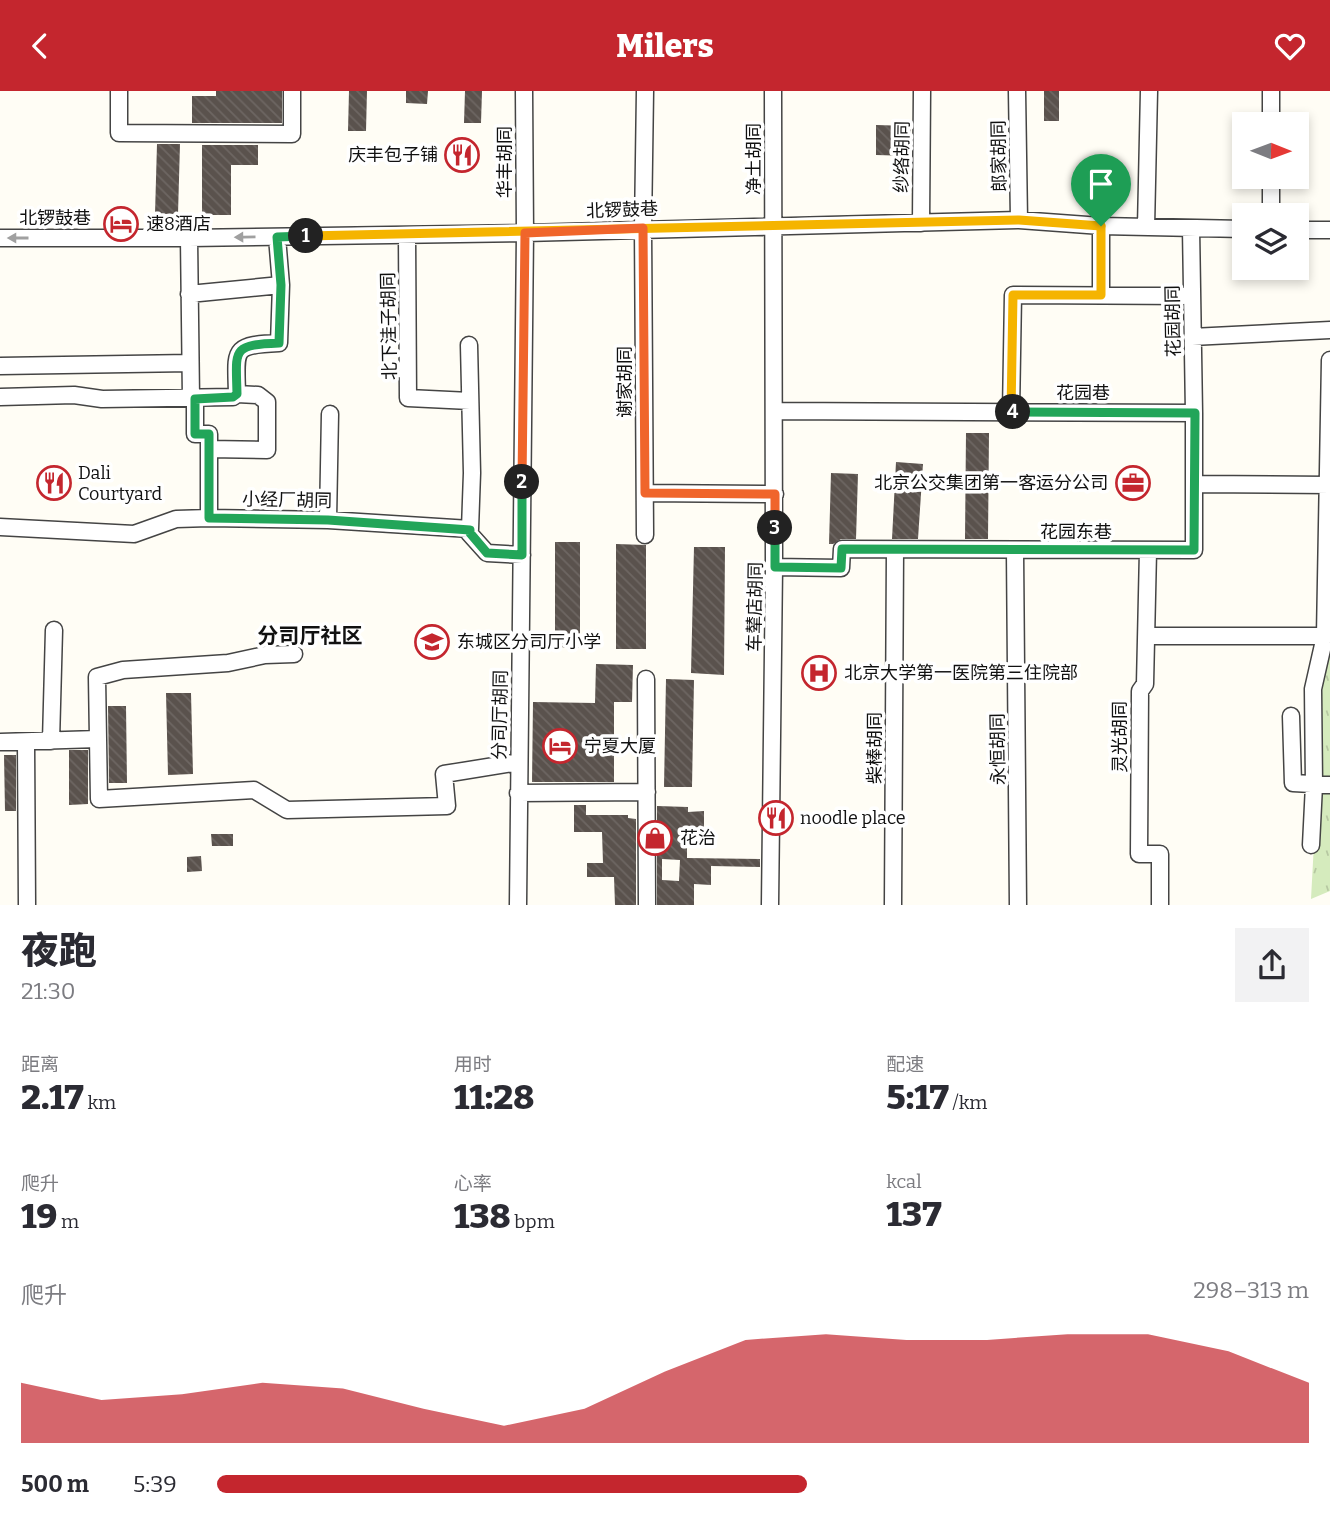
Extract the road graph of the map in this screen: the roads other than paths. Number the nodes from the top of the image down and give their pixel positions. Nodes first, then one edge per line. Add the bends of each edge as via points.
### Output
1 (119, 91) edge
2 (292, 91) edge
3 (524, 91) edge
4 (645, 91) edge
5 (773, 91) edge
6 (922, 91) edge
7 (1017, 91) edge
8 (1149, 91) edge
9 (1271, 91) edge
10 (1271, 112) edge
11 (1019, 220) junction
12 (921, 223) junction
13 (774, 226) junction
14 (1101, 226) junction
15 (1146, 227) junction
16 (643, 228) junction
17 (1191, 228) junction
18 (1232, 229) edge
19 (1309, 230) edge
20 (1330, 230) edge
21 (525, 233) junction
22 (407, 235) junction
23 (277, 237) junction
24 (0, 238) edge
25 (189, 238) junction
26 (281, 285) junction
27 (189, 294) junction
28 (1101, 295) junction
29 (1191, 296) junction
30 (1330, 330) edge
31 (1192, 337) junction
32 (469, 345) dead end
33 (1330, 360) edge
34 (190, 363) junction
35 (0, 366) edge
36 (237, 394) junction
37 (0, 397) edge
38 (193, 399) junction
39 (470, 401) junction
40 (775, 411) junction
41 (1011, 412) junction
42 (1195, 413) junction
43 (330, 414) dead end
44 (209, 449) junction
45 (1195, 484) junction
46 (1328, 485) edge
47 (645, 493) junction
48 (775, 494) junction
49 (209, 518) junction
50 (328, 520) junction
51 (0, 527) edge
52 (470, 530) junction
53 (645, 535) dead end
54 (895, 550) junction
55 (1015, 551) junction
56 (1148, 551) junction
57 (522, 555) junction
58 (775, 567) junction
59 (54, 630) dead end
60 (1146, 636) junction
61 (1325, 636) junction
62 (294, 655) dead end
63 (646, 679) dead end
64 (1291, 716) dead end
65 (98, 739) junction
66 (51, 741) junction
67 (0, 742) edge
68 (26, 742) junction
69 (519, 762) junction
70 (1322, 785) edge
71 (647, 792) junction
72 (519, 793) junction
73 (1311, 845) dead end
74 (27, 905) edge
75 (518, 905) edge
76 (647, 905) edge
77 (770, 905) edge
78 (893, 905) edge
79 (1018, 905) edge
80 (1160, 905) edge

1 - 2 street via 118,133 292,134
3 - 21 street, 华丰胡同
4 - 16 street, 谢家胡同
5 - 13 street, 净土胡同
6 - 12 street, 纱络胡同
7 - 11 street, 郎家胡同
8 - 15 street
9 - 10 street
11 - 12 street, 北锣鼓巷
11 - 14 street, 北锣鼓巷
12 - 13 street, 北锣鼓巷
13 - 16 street, 北锣鼓巷
13 - 40 street, 车辇店胡同
14 - 15 street, 北锣鼓巷
14 - 28 street
15 - 17 street, 北锣鼓巷
16 - 21 street, 北锣鼓巷
16 - 47 street, 谢家胡同
17 - 18 street, 北锣鼓巷
17 - 29 street, 花园胡同
19 - 20 street
21 - 22 street, 北锣鼓巷
21 - 57 street, 分司厅胡同
22 - 23 street, 北锣鼓巷
22 - 39 street, 北下洼子胡同 via 408,398
23 -> 25 street, 北锣鼓巷
23 - 26 street
25 -> 24 street, 北锣鼓巷
25 - 27 street
26 - 27 street
26 - 36 street via 279,343 241,349 236,358
27 - 34 street
28 - 29 street
28 - 41 street via 1013,295
29 - 31 street, 花园胡同
30 - 31 street
31 - 42 street, 花园胡同
32 - 39 street
33 - 46 street
34 - 35 street
34 - 38 street
36 - 38 street
36 - 44 street via 258,395 267,402 267,450
37 - 38 street
38 - 44 street via 195,434 209,434
39 - 52 street
40 - 41 street, 花园巷
40 - 48 street, 车辇店胡同
41 - 42 street, 花园巷
42 - 45 street
43 - 50 street
44 - 49 street
45 - 46 street
45 - 56 street, 花园东巷 via 1194,550
46 - 61 street
47 - 48 street
47 - 53 street, 谢家胡同
48 - 58 street, 车辇店胡同
49 - 50 street, 小经厂胡同
49 - 51 street, 小经厂胡同 via 176,519 134,534
50 - 52 street, 小经厂胡同
52 - 57 street via 487,553
54 - 55 street, 花园东巷
54 - 58 street, 花园东巷 via 842,549 841,568
54 - 78 street, 柴棒胡同
55 - 56 street, 花园东巷
55 - 79 street, 永恒胡同
56 - 60 street, 灵光胡同
57 - 69 street, 分司厅胡同
58 - 77 street, 车辇店胡同
59 - 66 street
60 - 61 street
60 - 80 street, 灵光胡同 via 1145,684 1140,691 1139,853 1160,854
61 - 70 street via 1314,689
62 - 65 street via 123,670 97,677
63 - 71 street
64 - 70 street via 1293,783
65 - 66 street
65 - 69 street via 99,799 254,790 287,810 447,806 444,774
66 - 68 street
67 - 68 street
68 - 74 street
69 - 72 street, 分司厅胡同
70 - 73 street
71 - 72 street
71 - 76 street
72 - 75 street, 分司厅胡同

